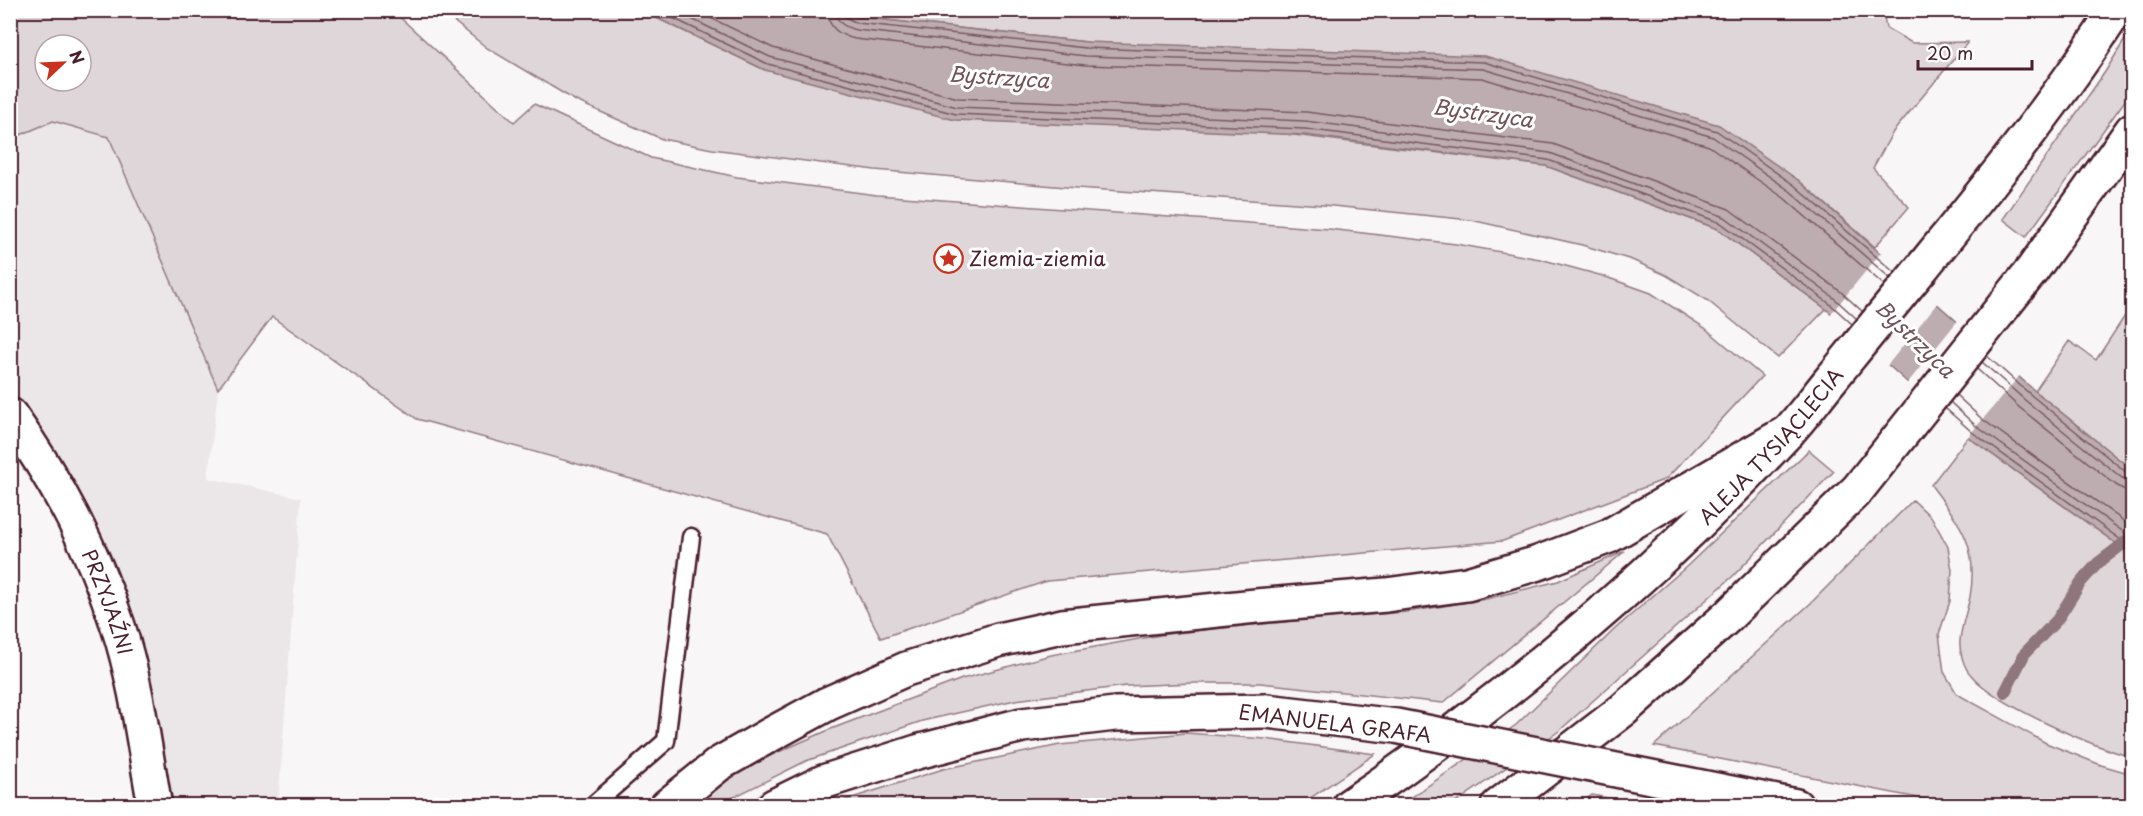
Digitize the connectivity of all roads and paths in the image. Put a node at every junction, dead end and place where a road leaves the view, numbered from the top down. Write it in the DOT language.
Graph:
graph roads {
  1 [pos="2116,10"];
  2 [pos="2133,130"];
  3 [pos="10,415"];
  4 [pos="1788,432"];
  5 [pos="691,537"];
  6 [pos="155,806"];
  7 [pos="592,806"];
  8 [pos="667,806"];
  9 [pos="774,806"];
  10 [pos="1348,806"];
  11 [pos="1498,806"];
  12 [pos="1796,806"];
  1 -- 4 [label="main road, ALEJA TYSIĄCLECIA"];
  2 -- 11 [label="main road"];
  3 -- 6 [label="main road, PRZYJAŹNI"];
  4 -- 8 [label="main road"];
  4 -- 10 [label="main road, ALEJA TYSIĄCLECIA"];
  5 -- 7 [label="lane"];
  9 -- 12 [label="main road, EMANUELA GRAFA, bridge"];
}
